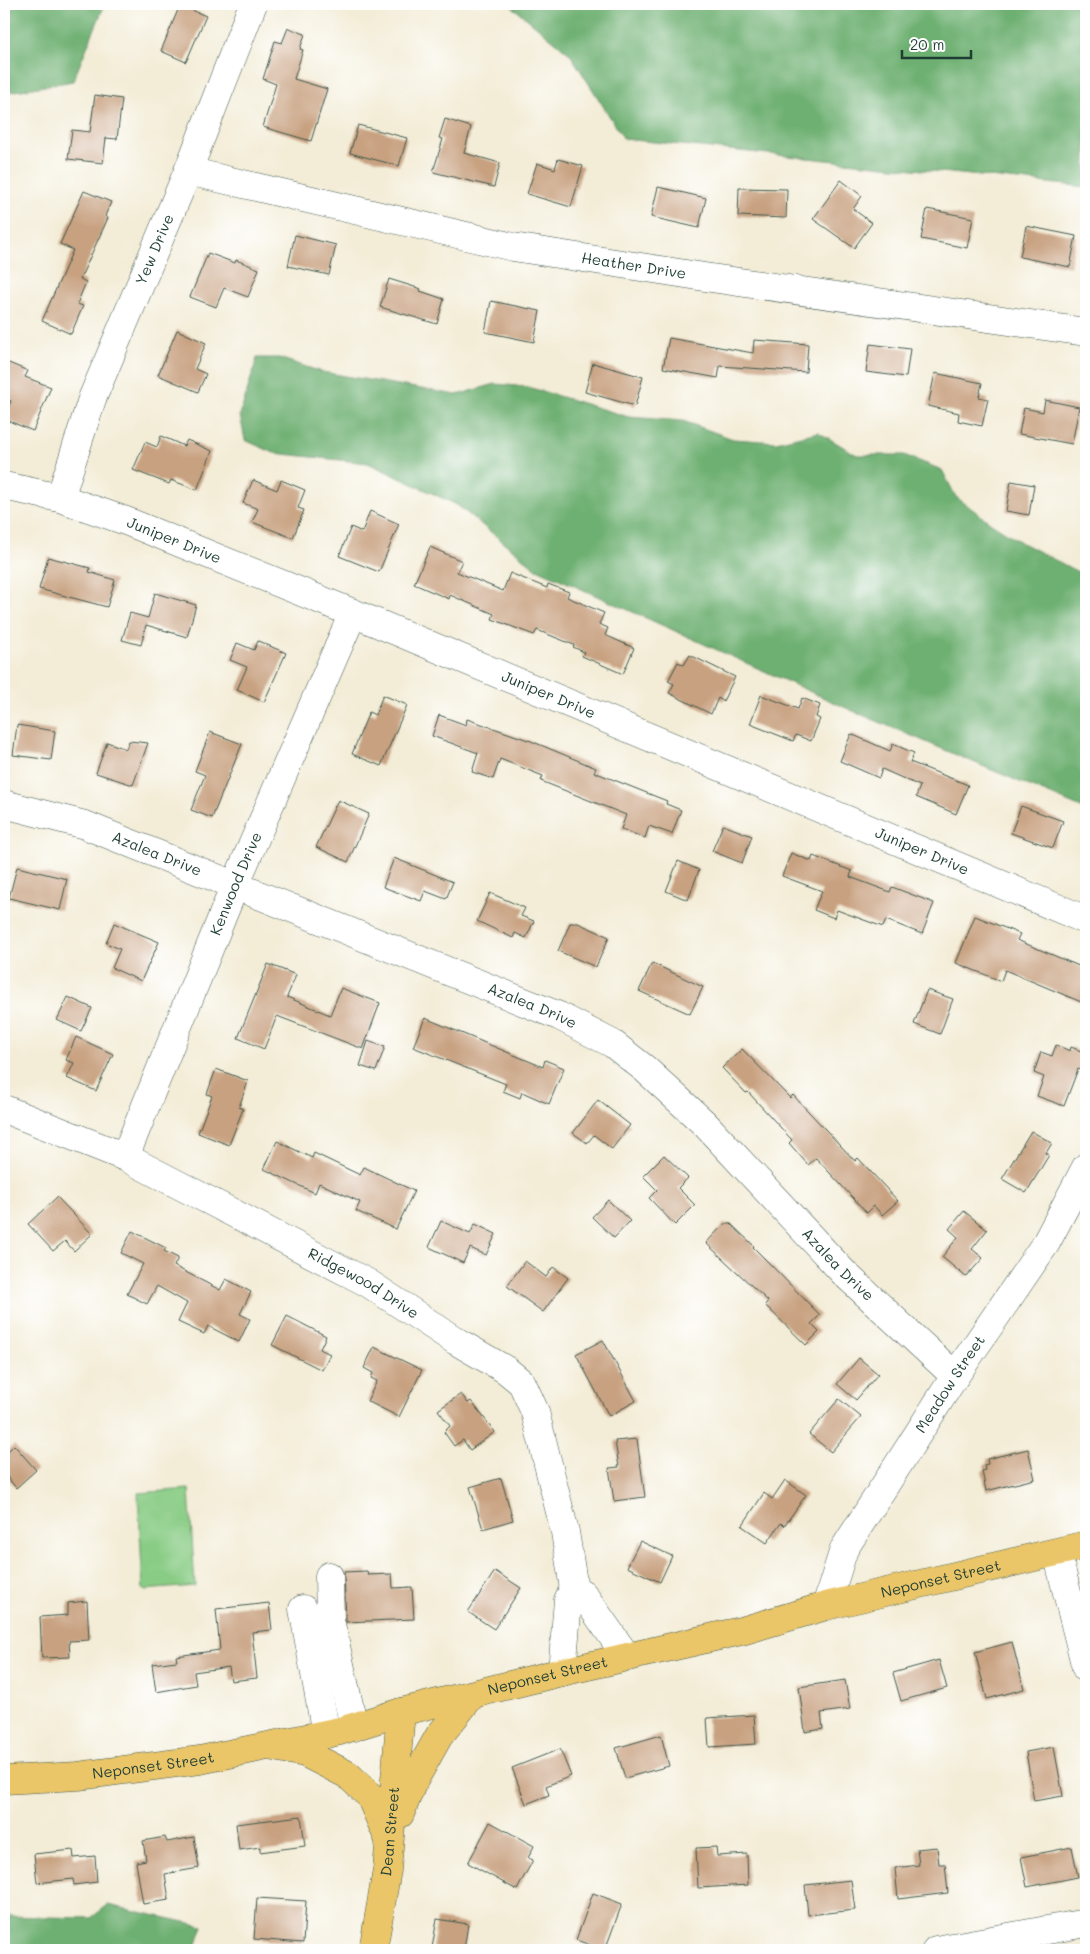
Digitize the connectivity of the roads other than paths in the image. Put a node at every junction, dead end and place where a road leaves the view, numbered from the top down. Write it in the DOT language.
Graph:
graph roads {
  1 [pos="253,4"];
  2 [pos="188,171"];
  3 [pos="1086,332"];
  4 [pos="4,486"];
  5 [pos="60,498"];
  6 [pos="353,613"];
  7 [pos="4,804"];
  8 [pos="235,885"];
  9 [pos="1086,920"];
  10 [pos="4,1110"];
  11 [pos="125,1158"];
  12 [pos="1086,1168"];
  13 [pos="955,1376"];
  14 [pos="1086,1545"];
  15 [pos="1057,1553"];
  16 [pos="328,1576"];
  17 [pos="574,1589"];
  18 [pos="826,1606"];
  19 [pos="303,1609"];
  20 [pos="627,1657"];
  21 [pos="1086,1668"];
  22 [pos="562,1672"];
  23 [pos="472,1695"];
  24 [pos="401,1712"];
  25 [pos="354,1727"];
  26 [pos="326,1734"];
  27 [pos="269,1746"];
  28 [pos="4,1780"];
  29 [pos="390,1842"];
  30 [pos="1086,1923"];
  31 [pos="373,1950"];
  32 [pos="936,1950"];
  1 -- 2 [label="street, Yew Drive"];
  2 -- 3 [label="street, Heather Drive"];
  2 -- 5 [label="street, Yew Drive"];
  4 -- 5 [label="street, Juniper Drive"];
  5 -- 6 [label="street, Juniper Drive"];
  6 -- 8 [label="street, Kenwood Drive"];
  6 -- 9 [label="street, Juniper Drive"];
  7 -- 8 [label="street, Azalea Drive"];
  8 -- 11 [label="street, Kenwood Drive"];
  8 -- 13 [label="street, Azalea Drive"];
  10 -- 11 [label="street, Ridgewood Drive"];
  11 -- 17 [label="street, Ridgewood Drive"];
  12 -- 13 [label="street, Meadow Street"];
  13 -- 18 [label="street, Meadow Street"];
  14 -- 15 [label="main road, Neponset Street"];
  15 -- 18 [label="main road, Neponset Street"];
  15 -- 21 [label="street"];
  16 -- 25 [label="street"];
  17 -- 20 [label="street"];
  17 -- 22 [label="street, Ridgewood Drive"];
  18 -- 20 [label="main road, Neponset Street"];
  19 -- 26 [label="street"];
  20 -- 22 [label="main road, Neponset Street"];
  22 -- 23 [label="main road, Neponset Street"];
  23 -- 24 [label="main road, Neponset Street"];
  23 -- 29 [label="main road"];
  24 -- 25 [label="main road, Neponset Street"];
  24 -- 29 [label="main road, Dean Street"];
  25 -- 26 [label="main road, Neponset Street"];
  26 -- 27 [label="main road, Neponset Street"];
  27 -- 28 [label="main road, Neponset Street"];
  27 -- 29 [label="main road"];
  29 -- 31 [label="main road, Dean Street"];
  30 -- 32 [label="street"];
}
